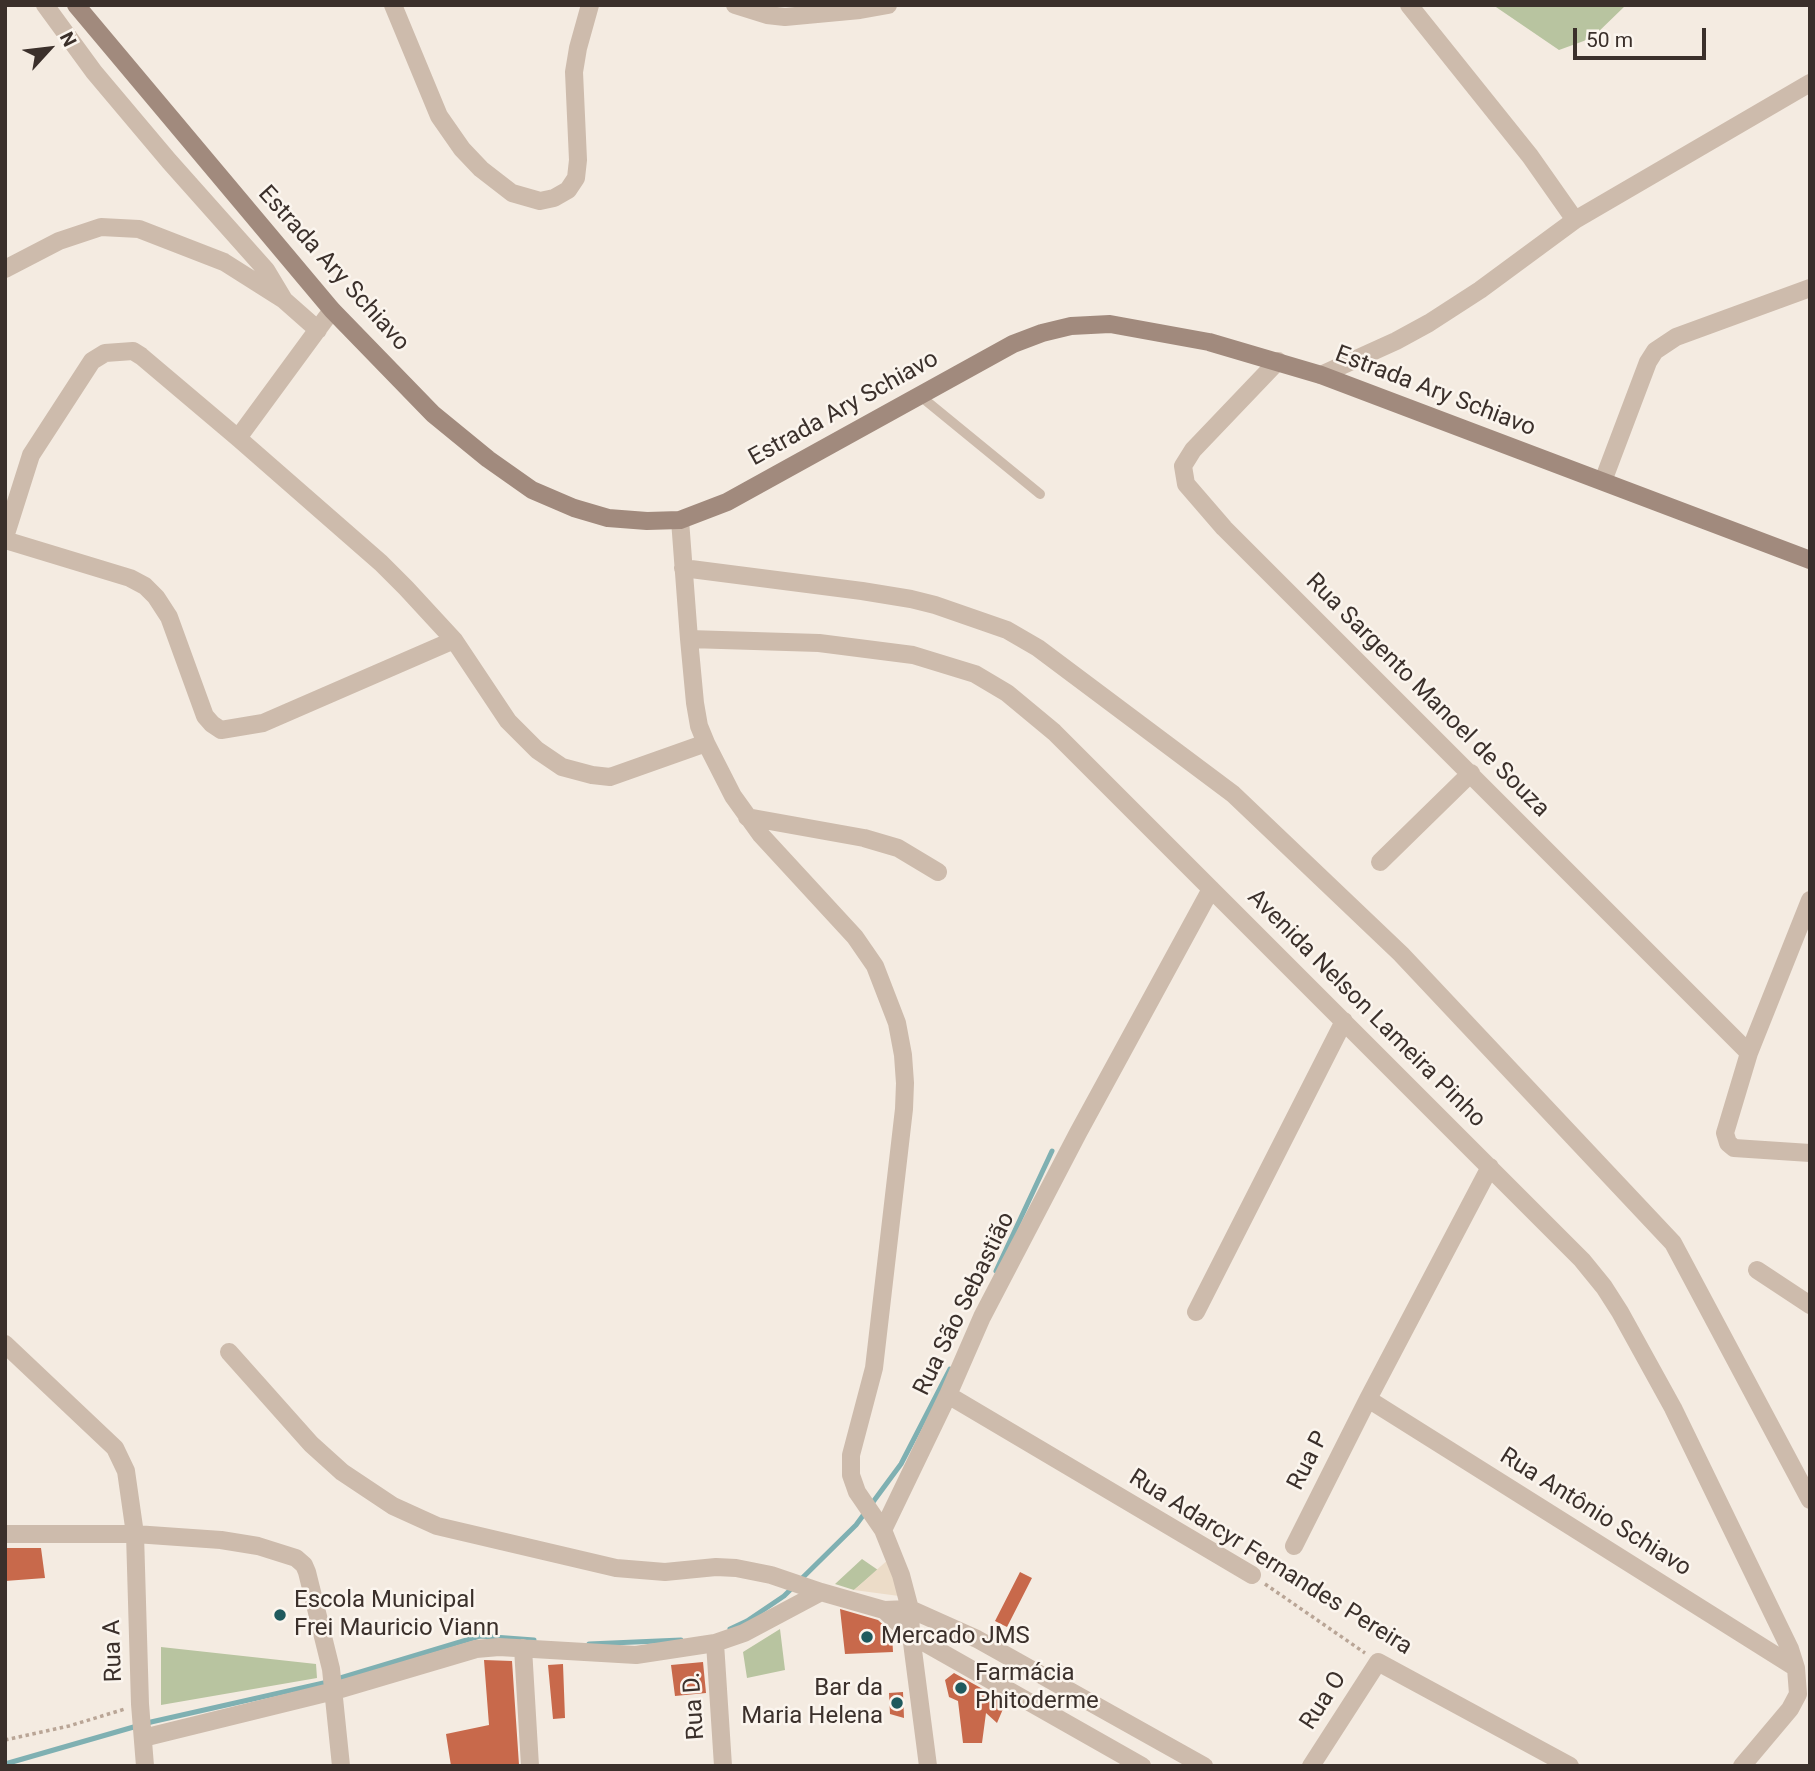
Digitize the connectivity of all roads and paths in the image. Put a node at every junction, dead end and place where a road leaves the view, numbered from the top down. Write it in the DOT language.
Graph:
graph roads {
  1 [pos="45,5"];
  2 [pos="76,5"];
  3 [pos="393,5"];
  4 [pos="590,5"];
  5 [pos="735,5"];
  6 [pos="888,5"];
  7 [pos="1409,5"];
  8 [pos="1810,83"];
  9 [pos="1575,220"];
  10 [pos="5,269"];
  11 [pos="1810,288"];
  12 [pos="284,300"];
  13 [pos="332,310"];
  14 [pos="318,330"];
  15 [pos="1278,361"];
  16 [pos="1321,375"];
  17 [pos="919,395"];
  18 [pos="238,438"];
  19 [pos="1603,481"];
  20 [pos="1040,494"];
  21 [pos="680,520"];
  22 [pos="5,538"];
  23 [pos="1810,560"];
  24 [pos="682,568"];
  25 [pos="689,639"];
  26 [pos="454,640"];
  27 [pos="706,743"];
  28 [pos="1471,773"];
  29 [pos="747,817"];
  30 [pos="1380,862"];
  31 [pos="938,872"];
  32 [pos="1211,888"];
  33 [pos="1810,900"];
  34 [pos="1344,1021"];
  35 [pos="1749,1053"];
  36 [pos="1810,1153"];
  37 [pos="1490,1167"];
  38 [pos="1757,1270"];
  39 [pos="1810,1305"];
  40 [pos="1196,1312"];
  41 [pos="5,1344"];
  42 [pos="229,1352"];
  43 [pos="948,1395"];
  44 [pos="1368,1399"];
  45 [pos="1810,1500"];
  46 [pos="879,1523"];
  47 [pos="5,1534"];
  48 [pos="135,1535"];
  49 [pos="1294,1546"];
  50 [pos="1252,1575"];
  51 [pos="813,1589"];
  52 [pos="910,1609"];
  53 [pos="884,1610"];
  54 [pos="911,1635"];
  55 [pos="715,1643"];
  56 [pos="523,1648"];
  57 [pos="1378,1662"];
  58 [pos="1796,1668"];
  59 [pos="333,1682"];
  60 [pos="142,1721"];
  61 [pos="5,1740"];
  62 [pos="145,1766"];
  63 [pos="341,1766"];
  64 [pos="530,1766"];
  65 [pos="723,1766"];
  66 [pos="928,1766"];
  67 [pos="1142,1766"];
  68 [pos="1204,1766"];
  69 [pos="1311,1766"];
  70 [pos="1570,1766"];
  71 [pos="1742,1766"];
  1 -- 12 [label="street"];
  2 -- 13 [label="main road, Estrada Ary Schiavo"];
  3 -- 4 [label="street"];
  5 -- 6 [label="street"];
  7 -- 9 [label="street"];
  8 -- 9 [label="street"];
  9 -- 16 [label="street"];
  10 -- 12 [label="street"];
  11 -- 19 [label="street"];
  12 -- 14 [label="street"];
  13 -- 14 [label="street"];
  13 -- 21 [label="main road, Estrada Ary Schiavo"];
  14 -- 18 [label="street"];
  15 -- 16 [label="main road, Estrada Ary Schiavo"];
  15 -- 17 [label="main road, Estrada Ary Schiavo"];
  15 -- 28 [label="street, Rua Sargento Manoel de Souza"];
  16 -- 19 [label="main road, Estrada Ary Schiavo"];
  17 -- 20 [label="lane"];
  17 -- 21 [label="main road, Estrada Ary Schiavo"];
  18 -- 22 [label="street"];
  18 -- 26 [label="street"];
  19 -- 23 [label="main road, Estrada Ary Schiavo"];
  21 -- 24 [label="street"];
  22 -- 26 [label="street"];
  24 -- 25 [label="street"];
  24 -- 45 [label="street"];
  25 -- 27 [label="street"];
  25 -- 32 [label="street, Avenida Nelson Lameira Pinho"];
  26 -- 27 [label="street"];
  27 -- 29 [label="street"];
  28 -- 30 [label="street"];
  28 -- 35 [label="street, Rua Sargento Manoel de Souza"];
  29 -- 31 [label="street"];
  29 -- 46 [label="street"];
  32 -- 34 [label="street, Avenida Nelson Lameira Pinho"];
  32 -- 43 [label="street, Rua São Sebastião"];
  33 -- 35 [label="street"];
  34 -- 37 [label="street, Avenida Nelson Lameira Pinho"];
  34 -- 40 [label="street"];
  35 -- 36 [label="street"];
  37 -- 44 [label="street, Rua P"];
  37 -- 58 [label="street, Avenida Nelson Lameira Pinho"];
  38 -- 39 [label="street"];
  41 -- 48 [label="street, Rua A"];
  42 -- 51 [label="street"];
  43 -- 46 [label="street, Rua São Sebastião"];
  43 -- 50 [label="street, Rua Adarcyr Fernandes Pereira"];
  44 -- 49 [label="street, Rua P"];
  44 -- 58 [label="street, Rua Antônio Schiavo"];
  46 -- 52 [label="street"];
  47 -- 48 [label="street"];
  48 -- 59 [label="street"];
  48 -- 60 [label="street, Rua A"];
  50 -- 57 [label="path, Rua Adarcyr Fernandes Pereira"];
  51 -- 53 [label="street"];
  51 -- 55 [label="street"];
  52 -- 53 [label="street"];
  52 -- 54 [label="street"];
  52 -- 68 [label="street"];
  53 -- 54 [label="street"];
  54 -- 66 [label="street"];
  54 -- 67 [label="street"];
  55 -- 56 [label="street"];
  55 -- 65 [label="street, Rua D."];
  56 -- 59 [label="street"];
  56 -- 64 [label="street"];
  57 -- 69 [label="street, Rua O"];
  57 -- 70 [label="street, Rua Adarcyr Fernandes Pereira"];
  58 -- 71 [label="street, Avenida Nelson Lameira Pinho"];
  59 -- 60 [label="street"];
  59 -- 63 [label="street"];
  60 -- 61 [label="path"];
  60 -- 62 [label="street, Rua A"];
}
